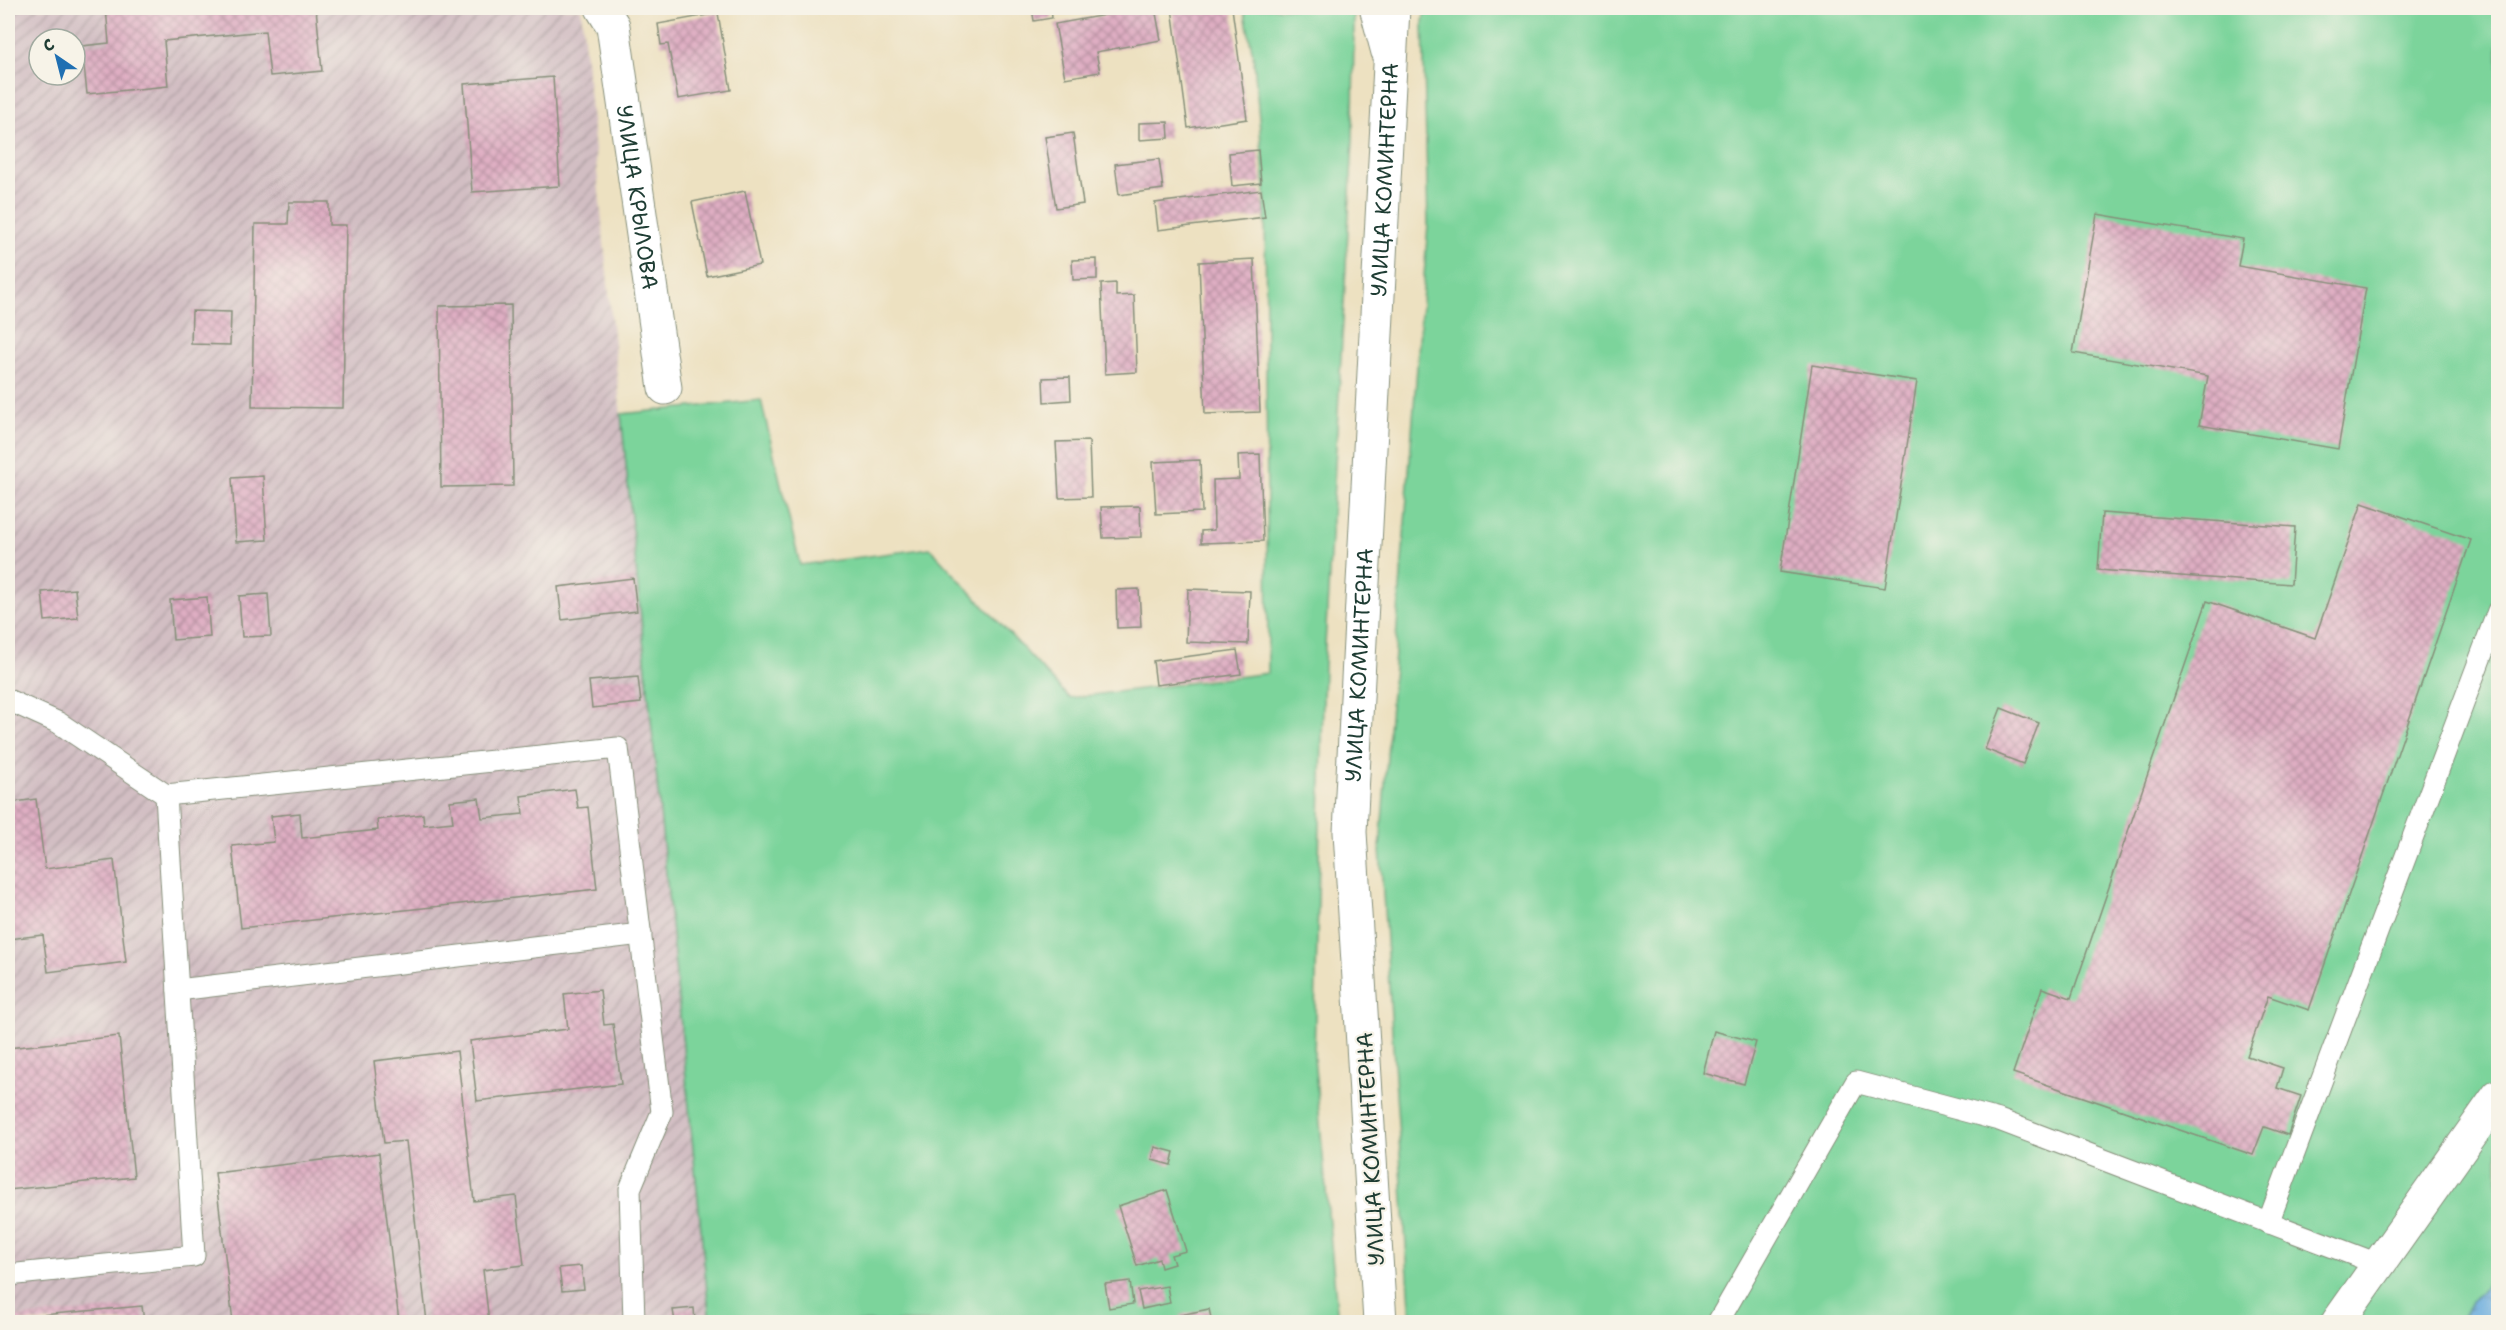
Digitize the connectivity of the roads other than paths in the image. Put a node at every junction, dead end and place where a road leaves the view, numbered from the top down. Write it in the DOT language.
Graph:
graph roads {
  1 [pos="602,8"];
  2 [pos="1370,8"];
  3 [pos="1393,8"];
  4 [pos="1388,76"];
  5 [pos="665,388"];
  6 [pos="2499,611"];
  7 [pos="8,700"];
  8 [pos="166,795"];
  9 [pos="641,934"];
  10 [pos="177,990"];
  11 [pos="2499,1096"];
  12 [pos="2268,1223"];
  13 [pos="2378,1264"];
  14 [pos="8,1275"];
  15 [pos="634,1323"];
  16 [pos="1380,1323"];
  17 [pos="1718,1323"];
  18 [pos="2338,1323"];
  1 -- 5 [label="street, УЛИЦА КРЫЛОВА"];
  2 -- 4 [label="lane, УЛИЦА КОМИНТЕРНА"];
  3 -- 4 [label="street"];
  4 -- 16 [label="street, УЛИЦА КОМИНТЕРНА"];
  6 -- 12 [label="lane"];
  7 -- 8 [label="lane"];
  8 -- 9 [label="lane"];
  8 -- 10 [label="lane"];
  9 -- 10 [label="lane"];
  9 -- 15 [label="lane"];
  10 -- 14 [label="lane"];
  11 -- 13 [label="street"];
  12 -- 13 [label="lane"];
  12 -- 17 [label="lane"];
  13 -- 18 [label="street"];
}
